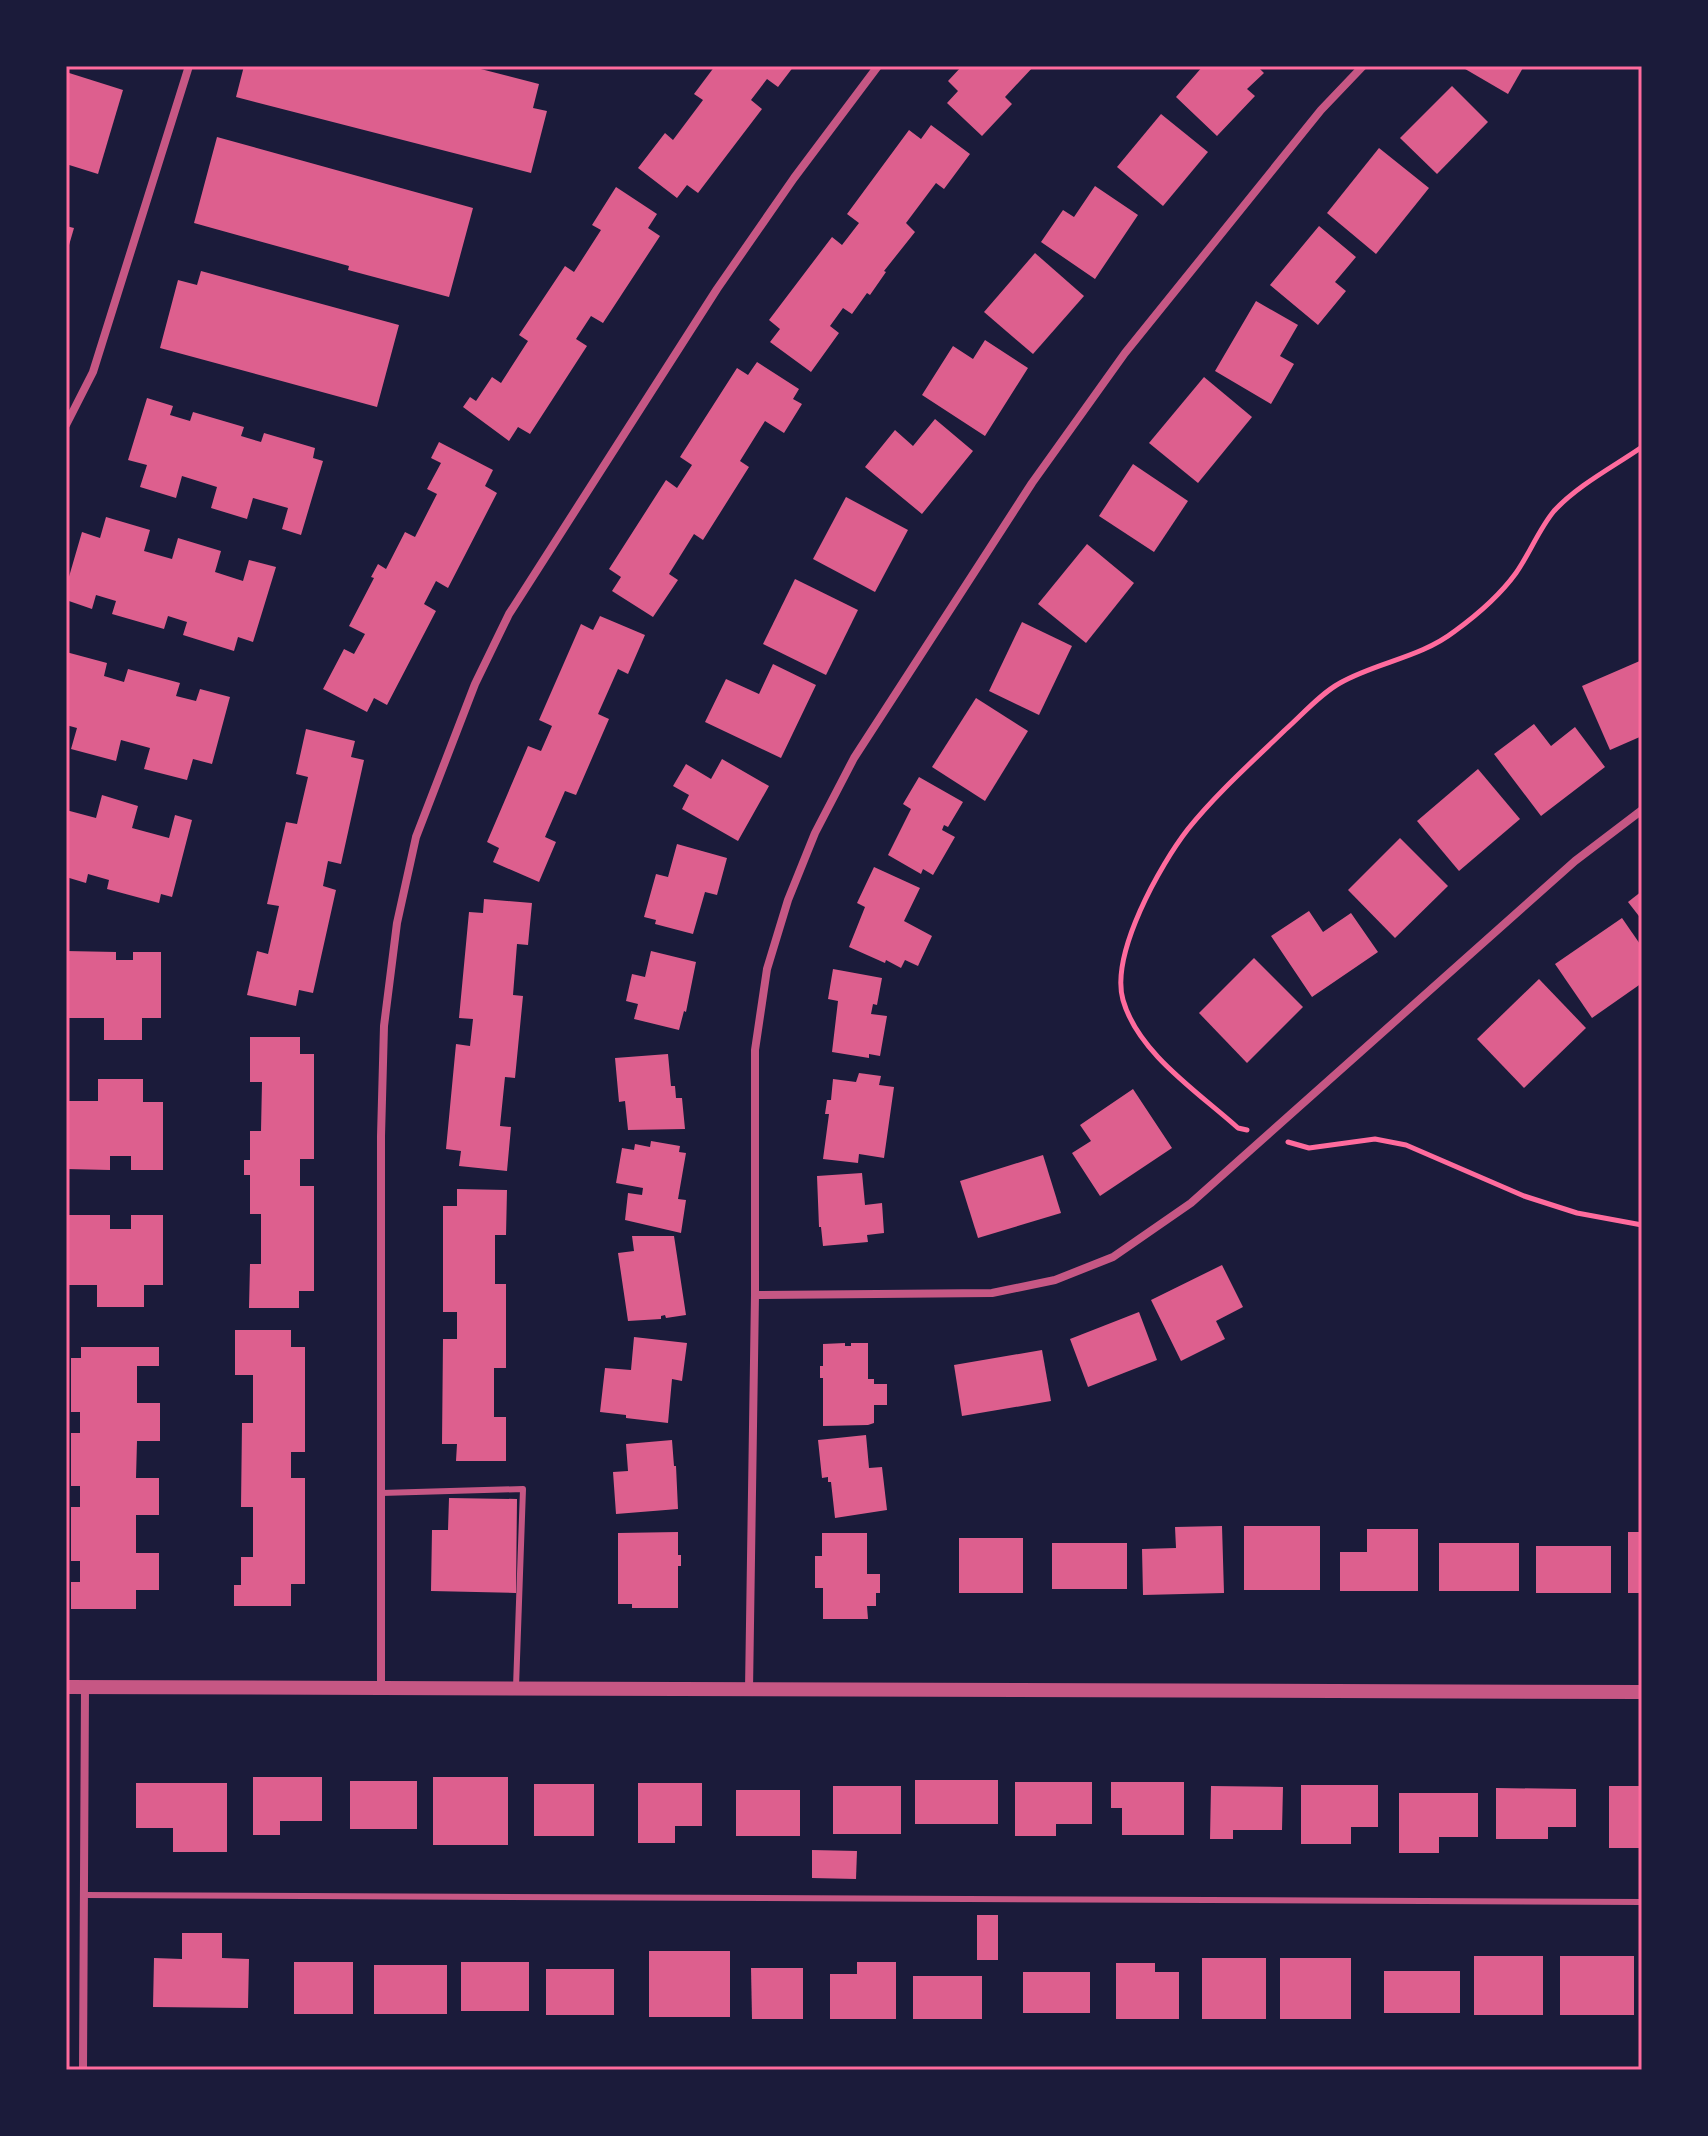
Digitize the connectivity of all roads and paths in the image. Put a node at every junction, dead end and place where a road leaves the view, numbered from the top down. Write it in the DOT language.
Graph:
graph roads {
  1 [pos="189,66"];
  2 [pos="878,66"];
  3 [pos="1363,66"];
  4 [pos="66,425"];
  5 [pos="1642,447"];
  6 [pos="1642,810"];
  7 [pos="1266,1136"];
  8 [pos="1642,1225"];
  9 [pos="755,1295"];
  10 [pos="381,1493"];
  11 [pos="66,1687"];
  12 [pos="381,1687"];
  13 [pos="85,1688"];
  14 [pos="516,1688"];
  15 [pos="749,1690"];
  16 [pos="1642,1692"];
  17 [pos="84,1895"];
  18 [pos="1642,1902"];
  19 [pos="83,2070"];
  1 -- 4 [label="street"];
  2 -- 10 [label="street"];
  3 -- 9 [label="street"];
  5 -- 7 [label="path"];
  6 -- 7 [label="street"];
  7 -- 8 [label="path"];
  7 -- 9 [label="street"];
  9 -- 15 [label="street"];
  10 -- 12 [label="street"];
  10 -- 14 [label="lane"];
  11 -- 13 [label="street"];
  12 -- 13 [label="street"];
  12 -- 14 [label="street"];
  13 -- 17 [label="street"];
  14 -- 15 [label="street"];
  15 -- 16 [label="street"];
  17 -- 18 [label="lane"];
  17 -- 19 [label="street"];
}
